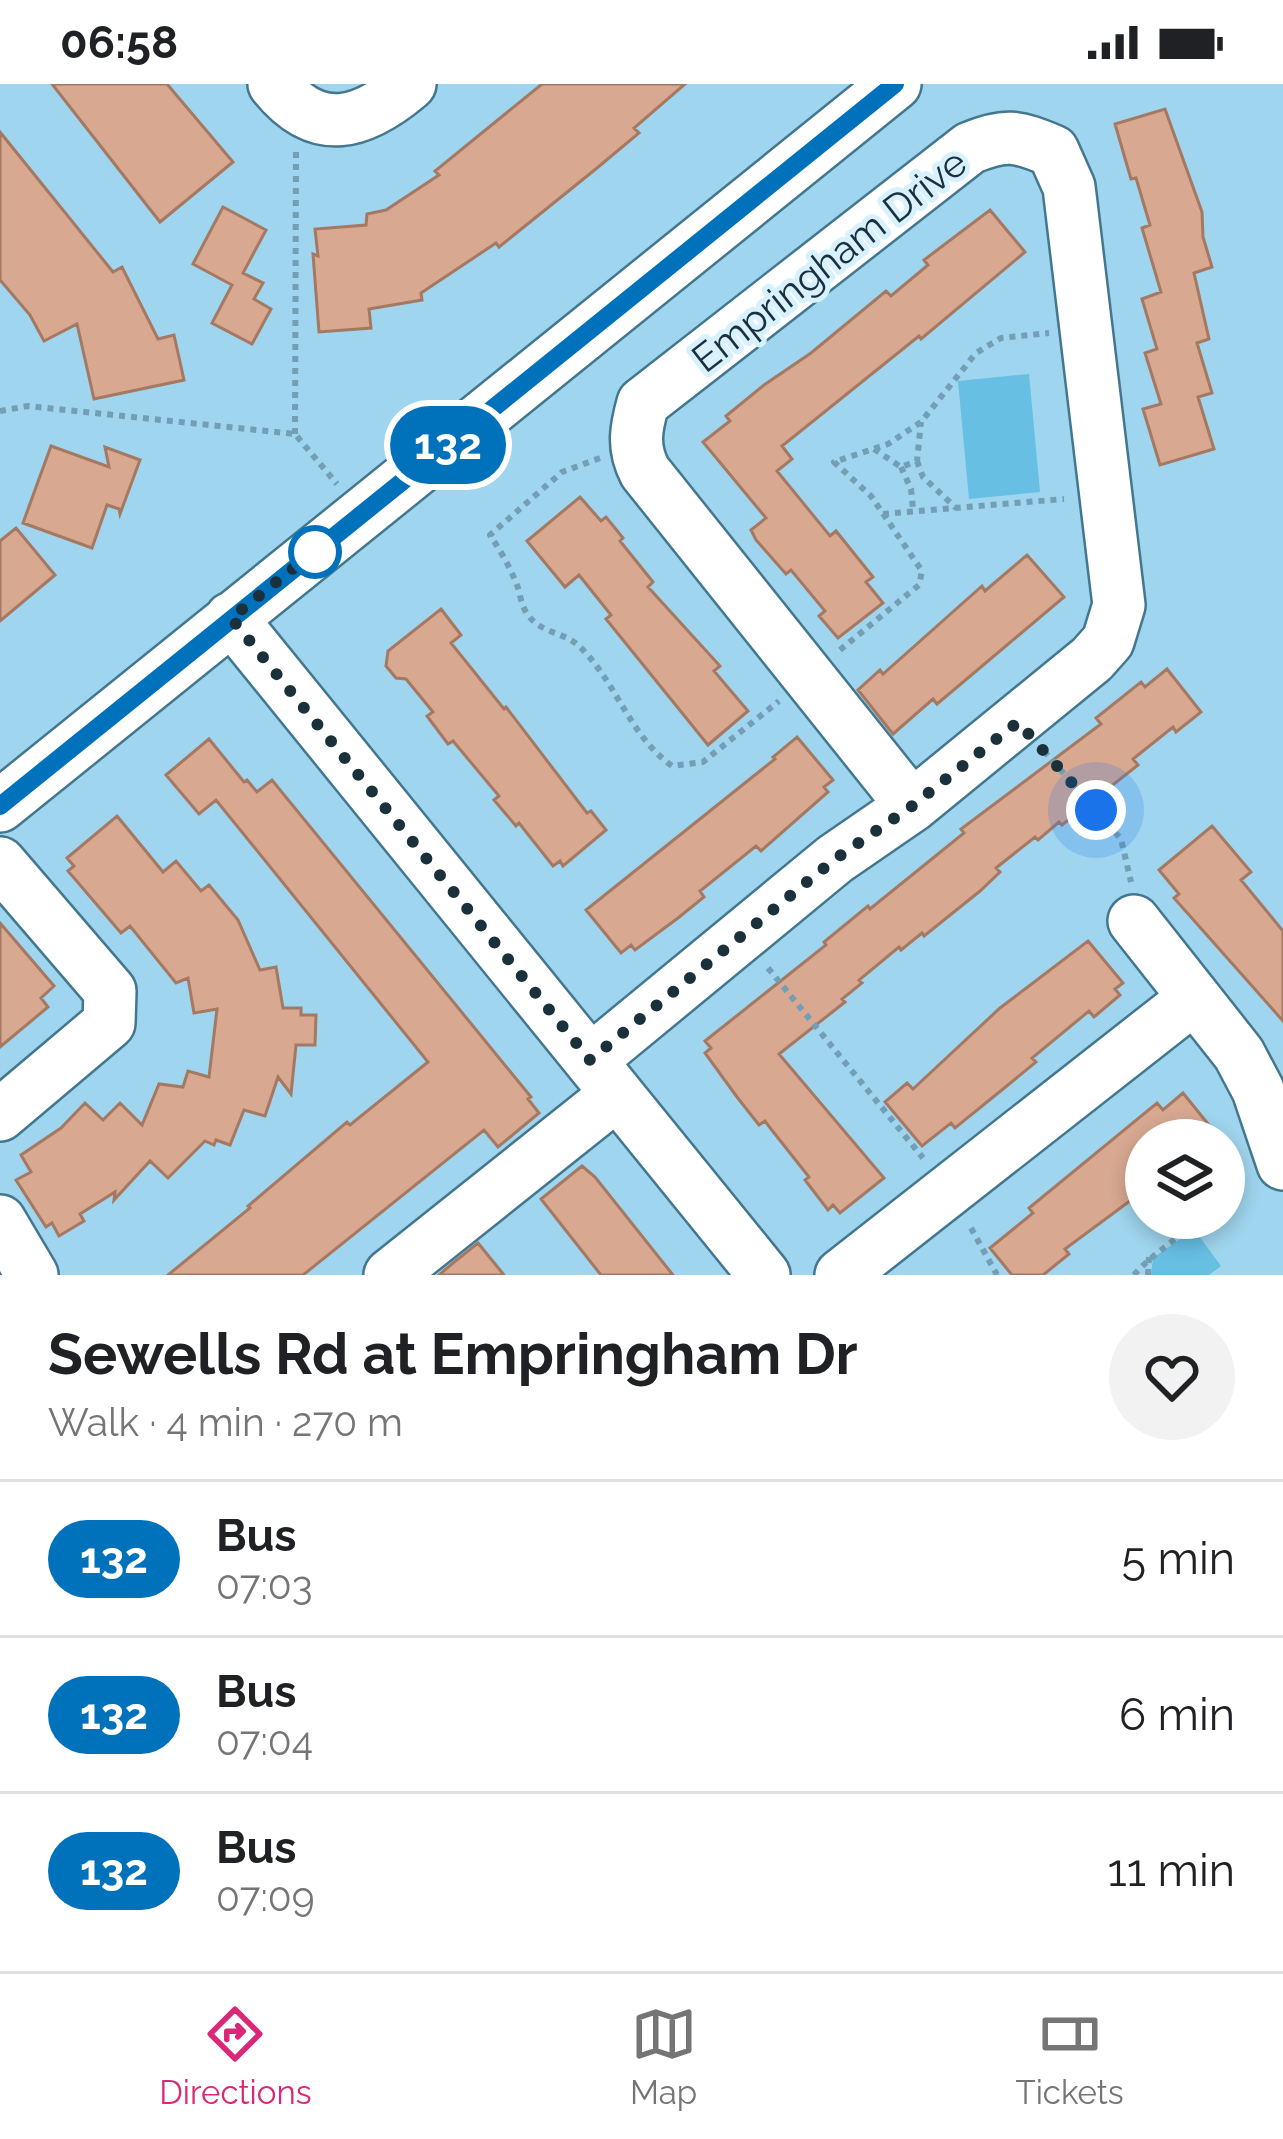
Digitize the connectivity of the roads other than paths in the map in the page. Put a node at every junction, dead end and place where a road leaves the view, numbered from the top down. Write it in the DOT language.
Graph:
graph roads {
  1 [pos="410,84"];
  2 [pos="895,84"];
  3 [pos="285,96"];
  4 [pos="231,618"];
  5 [pos="0,806"];
  6 [pos="912,806"];
  7 [pos="0,863"];
  8 [pos="1134,921"];
  9 [pos="1193,999"];
  10 [pos="604,1077"];
  11 [pos="0,1115"];
  12 [pos="1283,1164"];
  13 [pos="0,1221"];
  14 [pos="32,1275"];
  15 [pos="390,1275"];
  16 [pos="764,1275"];
  17 [pos="841,1275"];
  1 -- 3 [label="street"];
  2 -- 4 [label="street"];
  4 -- 5 [label="street"];
  4 -- 10 [label="street"];
  6 -- 6 [label="street, Empringham Drive"];
  6 -- 10 [label="street, Empringham Drive"];
  7 -- 11 [label="street"];
  8 -- 9 [label="street"];
  9 -- 12 [label="street"];
  9 -- 17 [label="street"];
  10 -- 15 [label="street, Empringham Drive"];
  10 -- 16 [label="street"];
  13 -- 14 [label="street"];
}
